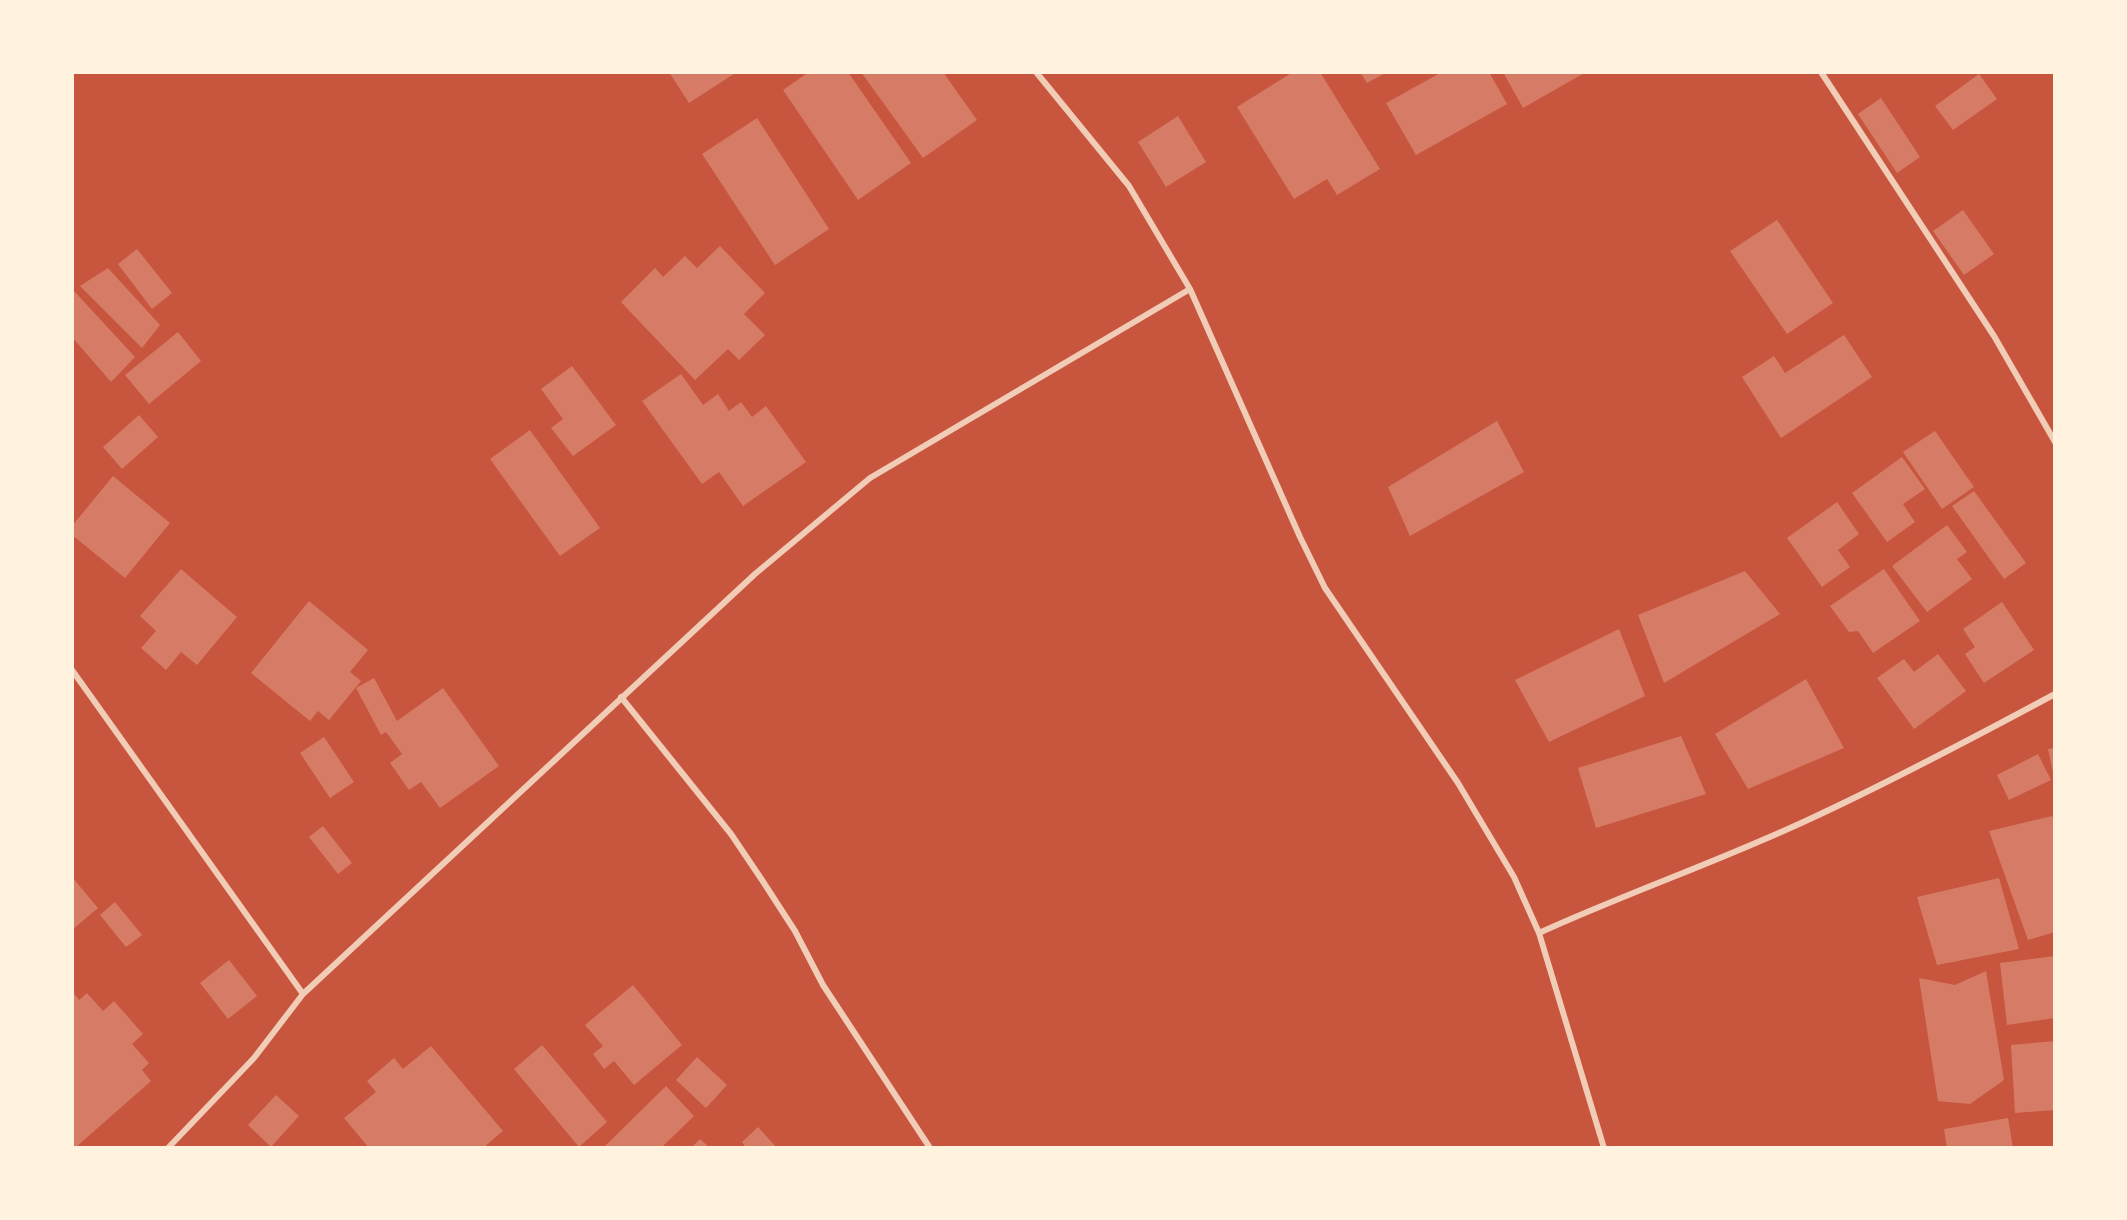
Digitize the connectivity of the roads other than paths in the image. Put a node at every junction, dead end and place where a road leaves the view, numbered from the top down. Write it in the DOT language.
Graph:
graph roads {
  1 [pos="1036,72"];
  2 [pos="1821,72"];
  3 [pos="1190,289"];
  4 [pos="2055,442"];
  5 [pos="72,670"];
  6 [pos="2055,694"];
  7 [pos="621,698"];
  8 [pos="1539,933"];
  9 [pos="303,994"];
  10 [pos="168,1148"];
  11 [pos="930,1148"];
  12 [pos="1604,1148"];
  1 -- 3 [label="street"];
  2 -- 4 [label="street"];
  3 -- 7 [label="street"];
  3 -- 8 [label="street"];
  5 -- 9 [label="street"];
  6 -- 8 [label="street"];
  7 -- 9 [label="street"];
  7 -- 11 [label="street"];
  8 -- 12 [label="street"];
  9 -- 10 [label="street"];
}
